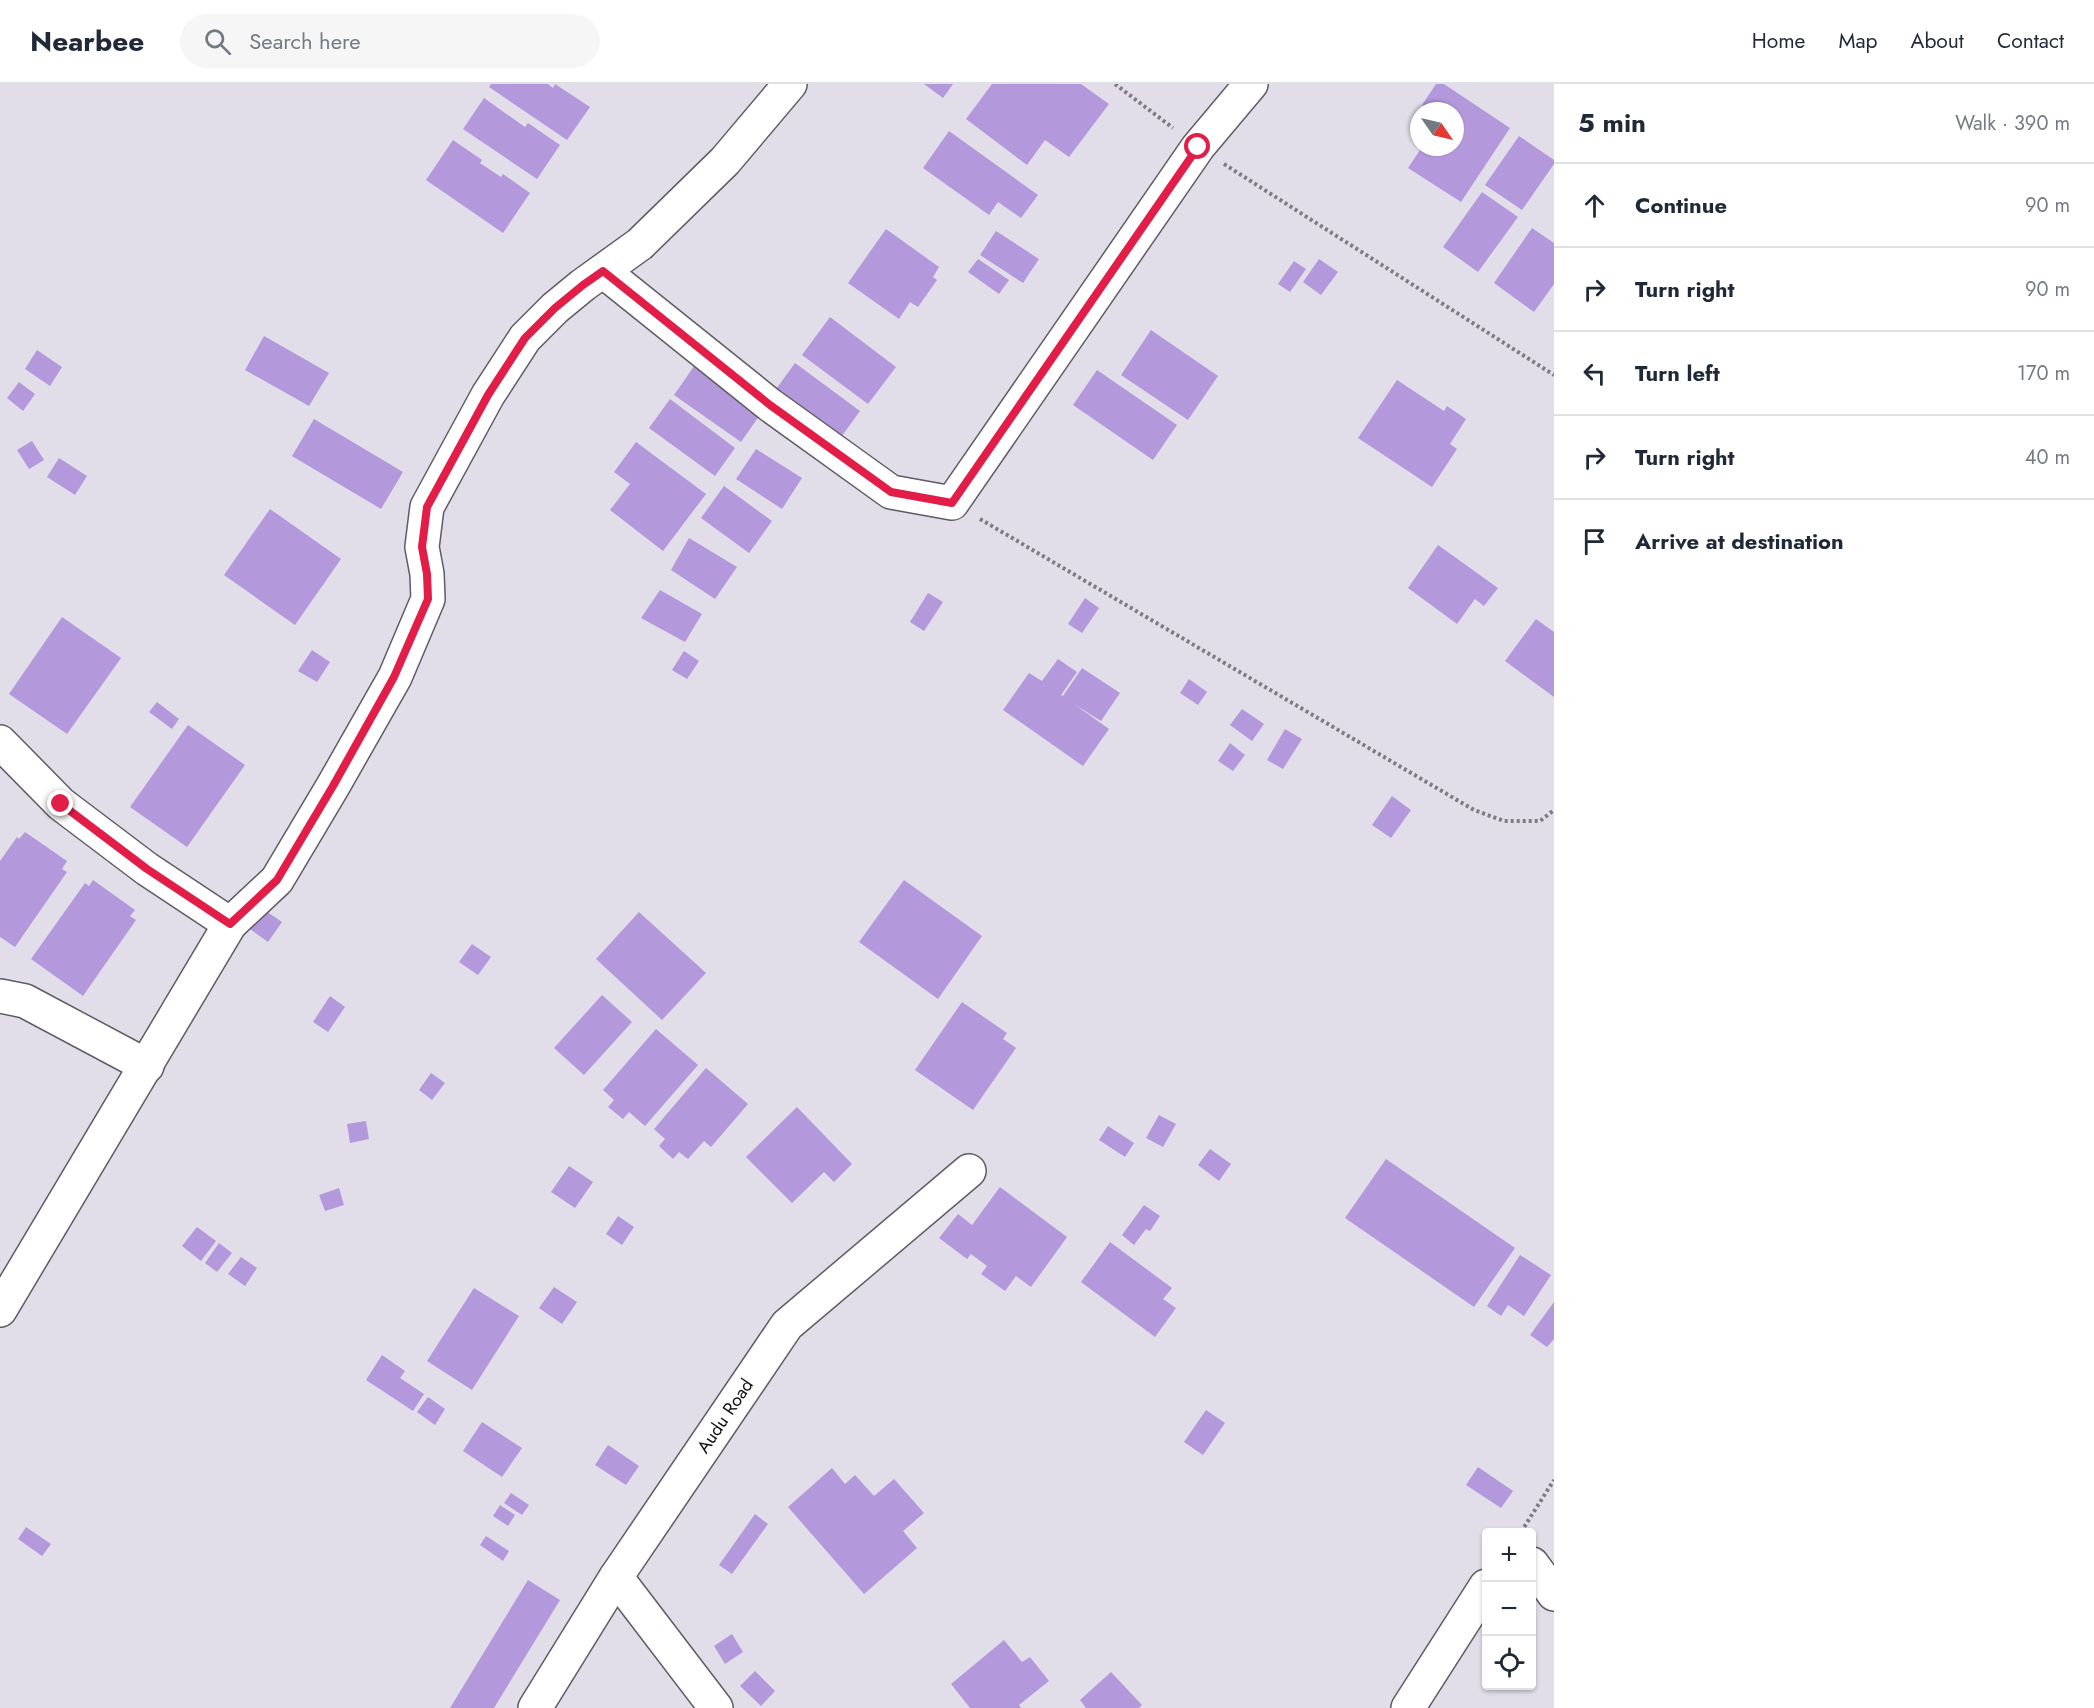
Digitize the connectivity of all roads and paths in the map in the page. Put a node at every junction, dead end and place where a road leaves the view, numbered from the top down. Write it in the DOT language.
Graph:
graph roads {
  1 [pos="790,84"];
  2 [pos="1115,84"];
  3 [pos="1251,84"];
  4 [pos="1198,147"];
  5 [pos="603,271"];
  6 [pos="1554,375"];
  7 [pos="952,503"];
  8 [pos="0,742"];
  9 [pos="1554,810"];
  10 [pos="230,924"];
  11 [pos="0,996"];
  12 [pos="147,1065"];
  13 [pos="969,1171"];
  14 [pos="0,1310"];
  15 [pos="1554,1480"];
  16 [pos="1524,1528"];
  17 [pos="1536,1569"];
  18 [pos="616,1577"];
  19 [pos="1482,1592"];
  20 [pos="1554,1594"];
  21 [pos="535,1708"];
  22 [pos="716,1708"];
  23 [pos="1408,1708"];
  1 -- 5 [label="street"];
  2 -- 4 [label="path"];
  3 -- 4 [label="street"];
  4 -- 6 [label="path"];
  4 -- 7 [label="street"];
  5 -- 7 [label="street"];
  5 -- 10 [label="street"];
  7 -- 9 [label="path"];
  8 -- 10 [label="street"];
  10 -- 12 [label="street"];
  11 -- 12 [label="street"];
  12 -- 14 [label="street"];
  13 -- 18 [label="street, Audu Road"];
  15 -- 16 [label="path"];
  17 -- 20 [label="street"];
  18 -- 21 [label="street, Audu Road"];
  18 -- 22 [label="street"];
  19 -- 23 [label="street"];
}
